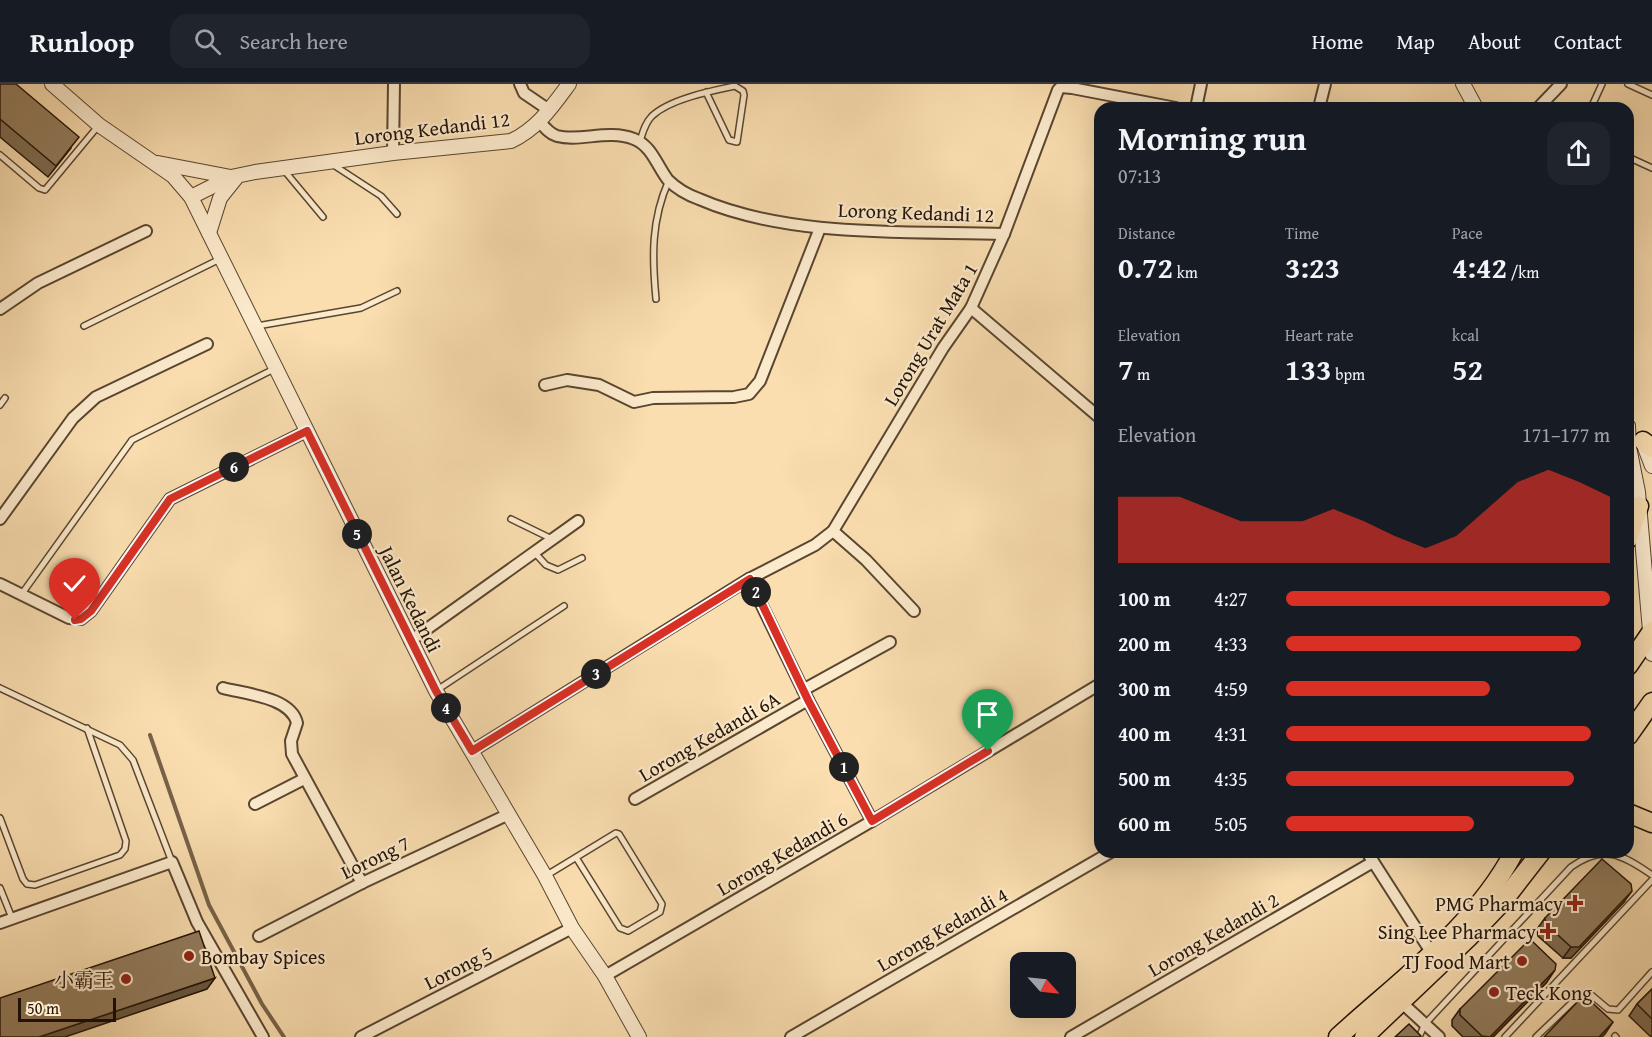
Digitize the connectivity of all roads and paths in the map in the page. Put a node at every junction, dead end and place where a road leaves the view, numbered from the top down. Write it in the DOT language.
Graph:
graph roads {
  1 [pos="51,84"];
  2 [pos="394,84"];
  3 [pos="520,84"];
  4 [pos="569,84"];
  5 [pos="1201,84"];
  6 [pos="1324,84"];
  7 [pos="1463,84"];
  8 [pos="1561,84"];
  9 [pos="1602,84"];
  10 [pos="1628,84"];
  11 [pos="705,92"];
  12 [pos="1652,95"];
  13 [pos="1143,102"];
  14 [pos="1197,102"];
  15 [pos="1320,102"];
  16 [pos="1473,102"];
  17 [pos="1544,102"];
  18 [pos="1594,102"];
  19 [pos="549,110"];
  20 [pos="540,122"];
  21 [pos="99,125"];
  22 [pos="72,140"];
  23 [pos="640,141"];
  24 [pos="81,147"];
  25 [pos="393,153"];
  26 [pos="0,155"];
  27 [pos="1634,160"];
  28 [pos="328,161"];
  29 [pos="156,162"];
  30 [pos="282,168"];
  31 [pos="1652,168"];
  32 [pos="246,173"];
  33 [pos="231,177"];
  34 [pos="669,180"];
  35 [pos="191,197"];
  36 [pos="397,214"];
  37 [pos="323,217"];
  38 [pos="820,228"];
  39 [pos="146,231"];
  40 [pos="209,233"];
  41 [pos="1004,234"];
  42 [pos="222,259"];
  43 [pos="397,291"];
  44 [pos="656,299"];
  45 [pos="971,308"];
  46 [pos="0,309"];
  47 [pos="84,326"];
  48 [pos="255,326"];
  49 [pos="207,344"];
  50 [pos="276,369"];
  51 [pos="546,385"];
  52 [pos="4,398"];
  53 [pos="0,405"];
  54 [pos="1094,413"];
  55 [pos="307,431"];
  56 [pos="1634,432"];
  57 [pos="1648,445"];
  58 [pos="1652,466"];
  59 [pos="1634,476"];
  60 [pos="1639,506"];
  61 [pos="0,519"];
  62 [pos="510,519"];
  63 [pos="578,521"];
  64 [pos="1634,521"];
  65 [pos="833,531"];
  66 [pos="553,540"];
  67 [pos="535,553"];
  68 [pos="582,558"];
  69 [pos="750,579"];
  70 [pos="0,584"];
  71 [pos="21,595"];
  72 [pos="564,606"];
  73 [pos="914,611"];
  74 [pos="1651,631"];
  75 [pos="410,641"];
  76 [pos="890,642"];
  77 [pos="1652,654"];
  78 [pos="1634,657"];
  79 [pos="0,688"];
  80 [pos="223,688"];
  81 [pos="1094,688"];
  82 [pos="436,691"];
  83 [pos="806,695"];
  84 [pos="1652,702"];
  85 [pos="87,728"];
  86 [pos="1634,728"];
  87 [pos="472,751"];
  88 [pos="304,779"];
  89 [pos="634,800"];
  90 [pos="255,804"];
  91 [pos="509,814"];
  92 [pos="1634,816"];
  93 [pos="0,818"];
  94 [pos="872,821"];
  95 [pos="1652,823"];
  96 [pos="1101,858"];
  97 [pos="1368,858"];
  98 [pos="1371,858"];
  99 [pos="1510,858"];
  100 [pos="1537,858"];
  101 [pos="1586,858"];
  102 [pos="1625,858"];
  103 [pos="577,859"];
  104 [pos="172,862"];
  105 [pos="1652,875"];
  106 [pos="545,876"];
  107 [pos="1652,880"];
  108 [pos="362,883"];
  109 [pos="0,888"];
  110 [pos="12,918"];
  111 [pos="0,922"];
  112 [pos="572,928"];
  113 [pos="259,936"];
  114 [pos="1431,952"];
  115 [pos="1652,972"];
  116 [pos="605,976"];
  117 [pos="1401,1002"];
  118 [pos="1425,1024"];
  119 [pos="263,1037"];
  120 [pos="361,1037"];
  121 [pos="639,1037"];
  122 [pos="791,1037"];
  123 [pos="1071,1037"];
  124 [pos="1338,1037"];
  125 [pos="1364,1037"];
  126 [pos="1419,1037"];
  127 [pos="1439,1037"];
  128 [pos="1505,1037"];
  129 [pos="1536,1037"];
  1 -- 21 [label="street, Jalan Kedandi"];
  2 -- 25 [label="street"];
  3 -- 19 [label="street"];
  4 -- 19 [label="street, Lorong Kedandi 12"];
  5 -- 14 [label="street"];
  6 -- 15 [label="street"];
  7 -- 16 [label="street"];
  8 -- 17 [label="street"];
  9 -- 18 [label="lane"];
  10 -- 12 [label="lane"];
  11 -- 11 [label="lane"];
  11 -- 23 [label="lane"];
  13 -- 41 [label="street, Lorong Urat Mata 1"];
  19 -- 20 [label="street, Lorong Kedandi 12"];
  20 -- 23 [label="street"];
  20 -- 25 [label="street, Lorong Kedandi 12"];
  21 -- 24 [label="lane"];
  21 -- 29 [label="street, Jalan Kedandi"];
  22 -- 24 [label="lane"];
  23 -- 34 [label="street, Lorong Kedandi 12"];
  24 -- 26 [label="lane"];
  25 -- 28 [label="street, Lorong Kedandi 12"];
  27 -- 31 [label="lane"];
  28 -- 30 [label="street, Lorong Kedandi 12"];
  28 -- 36 [label="lane"];
  29 -- 33 [label="street"];
  29 -- 35 [label="street, Jalan Kedandi"];
  30 -- 32 [label="street, Lorong Kedandi 12"];
  30 -- 37 [label="lane"];
  32 -- 33 [label="street, Lorong Kedandi 12"];
  32 -- 40 [label="street"];
  33 -- 35 [label="street, Lorong Kedandi 12"];
  34 -- 38 [label="street, Lorong Kedandi 12"];
  34 -- 44 [label="lane"];
  35 -- 40 [label="street, Jalan Kedandi"];
  38 -- 41 [label="street, Lorong Kedandi 12"];
  38 -- 51 [label="street"];
  39 -- 46 [label="street"];
  40 -- 42 [label="street, Jalan Kedandi"];
  41 -- 45 [label="street, Lorong Urat Mata 1"];
  42 -- 47 [label="lane"];
  42 -- 48 [label="street, Jalan Kedandi"];
  43 -- 48 [label="lane"];
  45 -- 54 [label="street"];
  45 -- 65 [label="street, Lorong Urat Mata 1"];
  48 -- 50 [label="street, Jalan Kedandi"];
  49 -- 61 [label="street"];
  50 -- 55 [label="street, Jalan Kedandi"];
  50 -- 71 [label="lane"];
  52 -- 53 [label="lane"];
  55 -- 71 [label="street"];
  55 -- 75 [label="street, Jalan Kedandi"];
  56 -- 57 [label="street"];
  57 -- 58 [label="street"];
  59 -- 60 [label="street"];
  60 -- 64 [label="main road"];
  60 -- 74 [label="street"];
  62 -- 66 [label="lane"];
  63 -- 66 [label="street"];
  65 -- 69 [label="street"];
  65 -- 73 [label="street"];
  66 -- 67 [label="street"];
  67 -- 68 [label="lane"];
  67 -- 75 [label="street"];
  69 -- 83 [label="street"];
  69 -- 87 [label="street"];
  70 -- 71 [label="street"];
  72 -- 82 [label="lane"];
  74 -- 77 [label="street"];
  74 -- 78 [label="main road"];
  75 -- 82 [label="street, Jalan Kedandi"];
  76 -- 83 [label="street"];
  79 -- 85 [label="lane"];
  80 -- 88 [label="street"];
  81 -- 94 [label="street, Lorong Kedandi 6"];
  82 -- 87 [label="street, Jalan Kedandi"];
  83 -- 89 [label="street, Lorong Kedandi 6A"];
  83 -- 94 [label="street, Lorong Kedandi 6A"];
  84 -- 86 [label="main road"];
  85 -- 93 [label="lane"];
  85 -- 104 [label="lane"];
  87 -- 91 [label="street, Jalan Kedandi"];
  88 -- 90 [label="street"];
  88 -- 108 [label="street"];
  91 -- 106 [label="street, Jalan Kedandi"];
  91 -- 108 [label="street, Lorong 7"];
  92 -- 95 [label="main road"];
  94 -- 116 [label="street, Lorong Kedandi 6"];
  96 -- 122 [label="street, Lorong Kedandi 4"];
  97 -- 123 [label="street, Lorong Kedandi 2"];
  98 -- 114 [label="street"];
  99 -- 114 [label="main road"];
  100 -- 117 [label="main road"];
  101 -- 118 [label="lane"];
  102 -- 105 [label="lane"];
  103 -- 103 [label="lane"];
  103 -- 106 [label="lane"];
  104 -- 110 [label="street"];
  104 -- 119 [label="street"];
  106 -- 112 [label="street, Jalan Kedandi"];
  107 -- 128 [label="lane"];
  108 -- 113 [label="street, Lorong 7"];
  109 -- 110 [label="lane"];
  110 -- 111 [label="street"];
  112 -- 116 [label="street, Jalan Kedandi"];
  112 -- 120 [label="street, Lorong 5"];
  114 -- 124 [label="main road"];
  115 -- 129 [label="lane"];
  116 -- 121 [label="street, Jalan Kedandi"];
  117 -- 118 [label="street"];
  117 -- 125 [label="main road"];
  118 -- 126 [label="lane"];
  118 -- 127 [label="street"];
}
